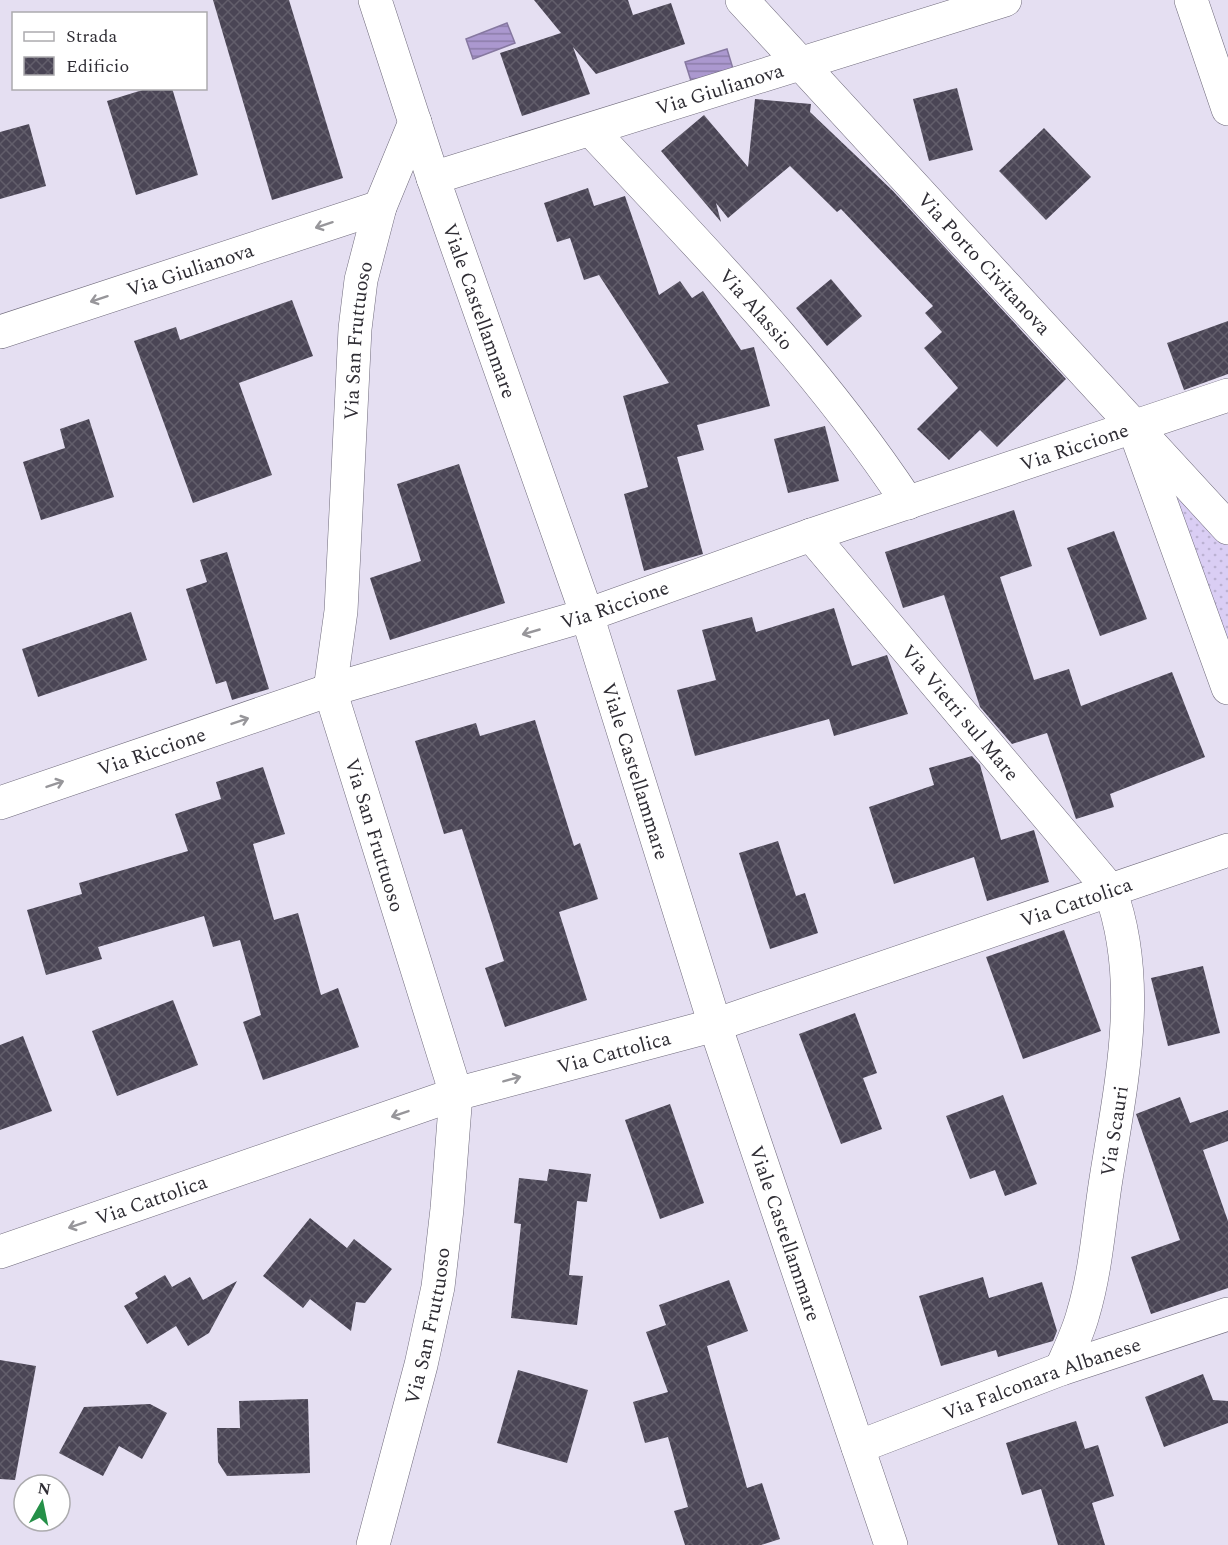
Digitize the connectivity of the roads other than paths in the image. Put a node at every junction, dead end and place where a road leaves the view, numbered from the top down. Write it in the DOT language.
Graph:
graph roads {
  1 [pos="375,0"];
  2 [pos="742,0"];
  3 [pos="1005,0"];
  4 [pos="1191,0"];
  5 [pos="802,65"];
  6 [pos="1228,109"];
  7 [pos="415,122"];
  8 [pos="591,130"];
  9 [pos="433,178"];
  10 [pos="380,207"];
  11 [pos="0,332"];
  12 [pos="1228,395"];
  13 [pos="1133,425"];
  14 [pos="908,503"];
  15 [pos="1228,528"];
  16 [pos="811,535"];
  17 [pos="587,615"];
  18 [pos="1228,688"];
  19 [pos="330,690"];
  20 [pos="0,803"];
  21 [pos="1228,850"];
  22 [pos="1110,890"];
  23 [pos="715,1025"];
  24 [pos="456,1094"];
  25 [pos="0,1252"];
  26 [pos="1228,1314"];
  27 [pos="1061,1369"];
  28 [pos="858,1447"];
  29 [pos="373,1545"];
  30 [pos="891,1545"];
  1 -- 7 [label="street, Viale Castellammare"];
  2 -- 5 [label="street, Via Porto Civitanova"];
  3 -- 5 [label="street, Via Giulianova"];
  4 -- 6 [label="street"];
  5 -- 8 [label="street, Via Giulianova"];
  5 -- 13 [label="street, Via Porto Civitanova"];
  7 -- 9 [label="street, Viale Castellammare"];
  7 -- 10 [label="street, Via San Fruttuoso"];
  8 -- 9 [label="street, Via Giulianova"];
  8 -- 14 [label="street, Via Alassio"];
  9 -- 17 [label="street, Viale Castellammare"];
  10 -- 11 [label="street, Via Giulianova, one-way"];
  10 -- 19 [label="street, Via San Fruttuoso"];
  12 -- 13 [label="street, Via Riccione"];
  13 -- 14 [label="street, Via Riccione"];
  13 -- 15 [label="street, Via Porto Civitanova"];
  13 -- 18 [label="street"];
  14 -- 16 [label="street, Via Riccione"];
  16 -- 17 [label="street, Via Riccione"];
  16 -- 22 [label="street, Via Vietri sul Mare"];
  17 -- 19 [label="street, Via Riccione, one-way"];
  17 -- 23 [label="street, Viale Castellammare"];
  20 -- 19 [label="street, Via Riccione, one-way"];
  19 -- 24 [label="street, Via San Fruttuoso"];
  21 -- 22 [label="street, Via Cattolica"];
  22 -- 23 [label="street, Via Cattolica"];
  22 -- 27 [label="street, Via Scauri"];
  24 -- 23 [label="street, Via Cattolica, one-way"];
  23 -- 28 [label="street, Viale Castellammare"];
  24 -- 25 [label="street, Via Cattolica, one-way"];
  24 -- 29 [label="street, Via San Fruttuoso"];
  26 -- 27 [label="street, Via Falconara Albanese"];
  27 -- 28 [label="street, Via Falconara Albanese"];
  28 -- 30 [label="street, Viale Castellammare"];
}
